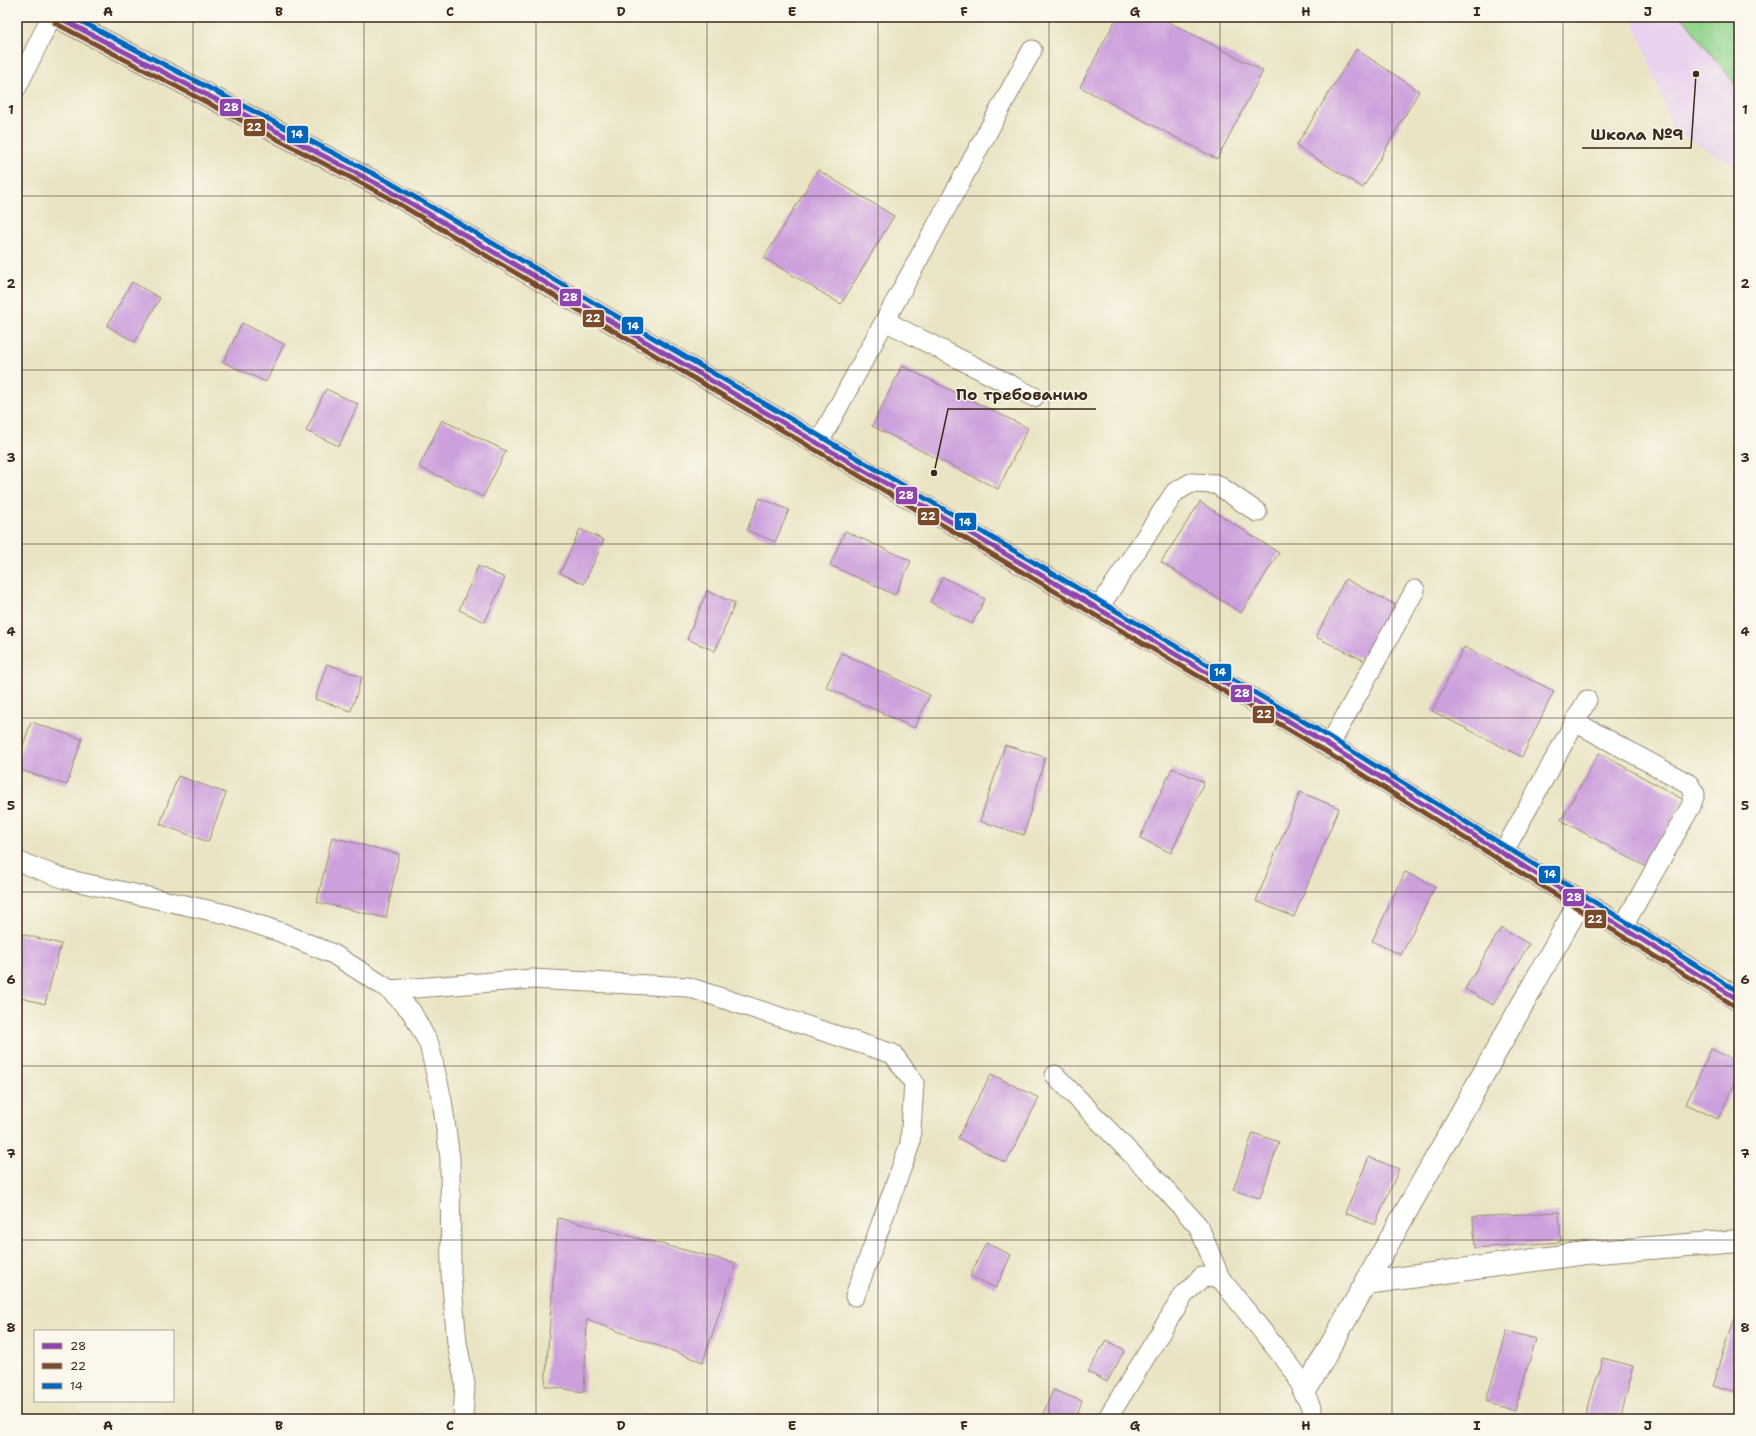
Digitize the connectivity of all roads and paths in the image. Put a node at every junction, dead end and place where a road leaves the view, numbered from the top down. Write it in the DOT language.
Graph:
graph roads {
  1 [pos="51,17"];
  2 [pos="58,17"];
  3 [pos="1032,50"];
  4 [pos="17,87"];
  5 [pos="885,321"];
  6 [pos="1034,397"];
  7 [pos="818,444"];
  8 [pos="1257,512"];
  9 [pos="1415,590"];
  10 [pos="1098,609"];
  11 [pos="1587,700"];
  12 [pos="1575,722"];
  13 [pos="1330,746"];
  14 [pos="1503,853"];
  15 [pos="17,861"];
  16 [pos="1580,902"];
  17 [pos="1622,928"];
  18 [pos="390,990"];
  19 [pos="1739,1000"];
  20 [pos="1056,1074"];
  21 [pos="1739,1242"];
  22 [pos="1220,1278"];
  23 [pos="1366,1282"];
  24 [pos="855,1296"];
  25 [pos="1304,1393"];
  26 [pos="463,1419"];
  27 [pos="1107,1419"];
  28 [pos="1312,1419"];
  1 -- 4 [label="lane"];
  2 -- 7 [label="street"];
  3 -- 5 [label="lane"];
  5 -- 6 [label="lane"];
  5 -- 7 [label="lane"];
  7 -- 10 [label="street"];
  8 -- 10 [label="lane"];
  9 -- 13 [label="lane"];
  10 -- 13 [label="street"];
  11 -- 12 [label="lane"];
  12 -- 14 [label="lane"];
  12 -- 17 [label="lane"];
  13 -- 14 [label="street"];
  14 -- 16 [label="street"];
  15 -- 18 [label="lane"];
  16 -- 17 [label="street"];
  16 -- 23 [label="street"];
  17 -- 19 [label="street"];
  18 -- 24 [label="lane"];
  18 -- 26 [label="lane"];
  20 -- 22 [label="lane"];
  21 -- 23 [label="street"];
  22 -- 25 [label="lane"];
  22 -- 27 [label="lane"];
  23 -- 25 [label="street"];
  25 -- 28 [label="lane"];
}
